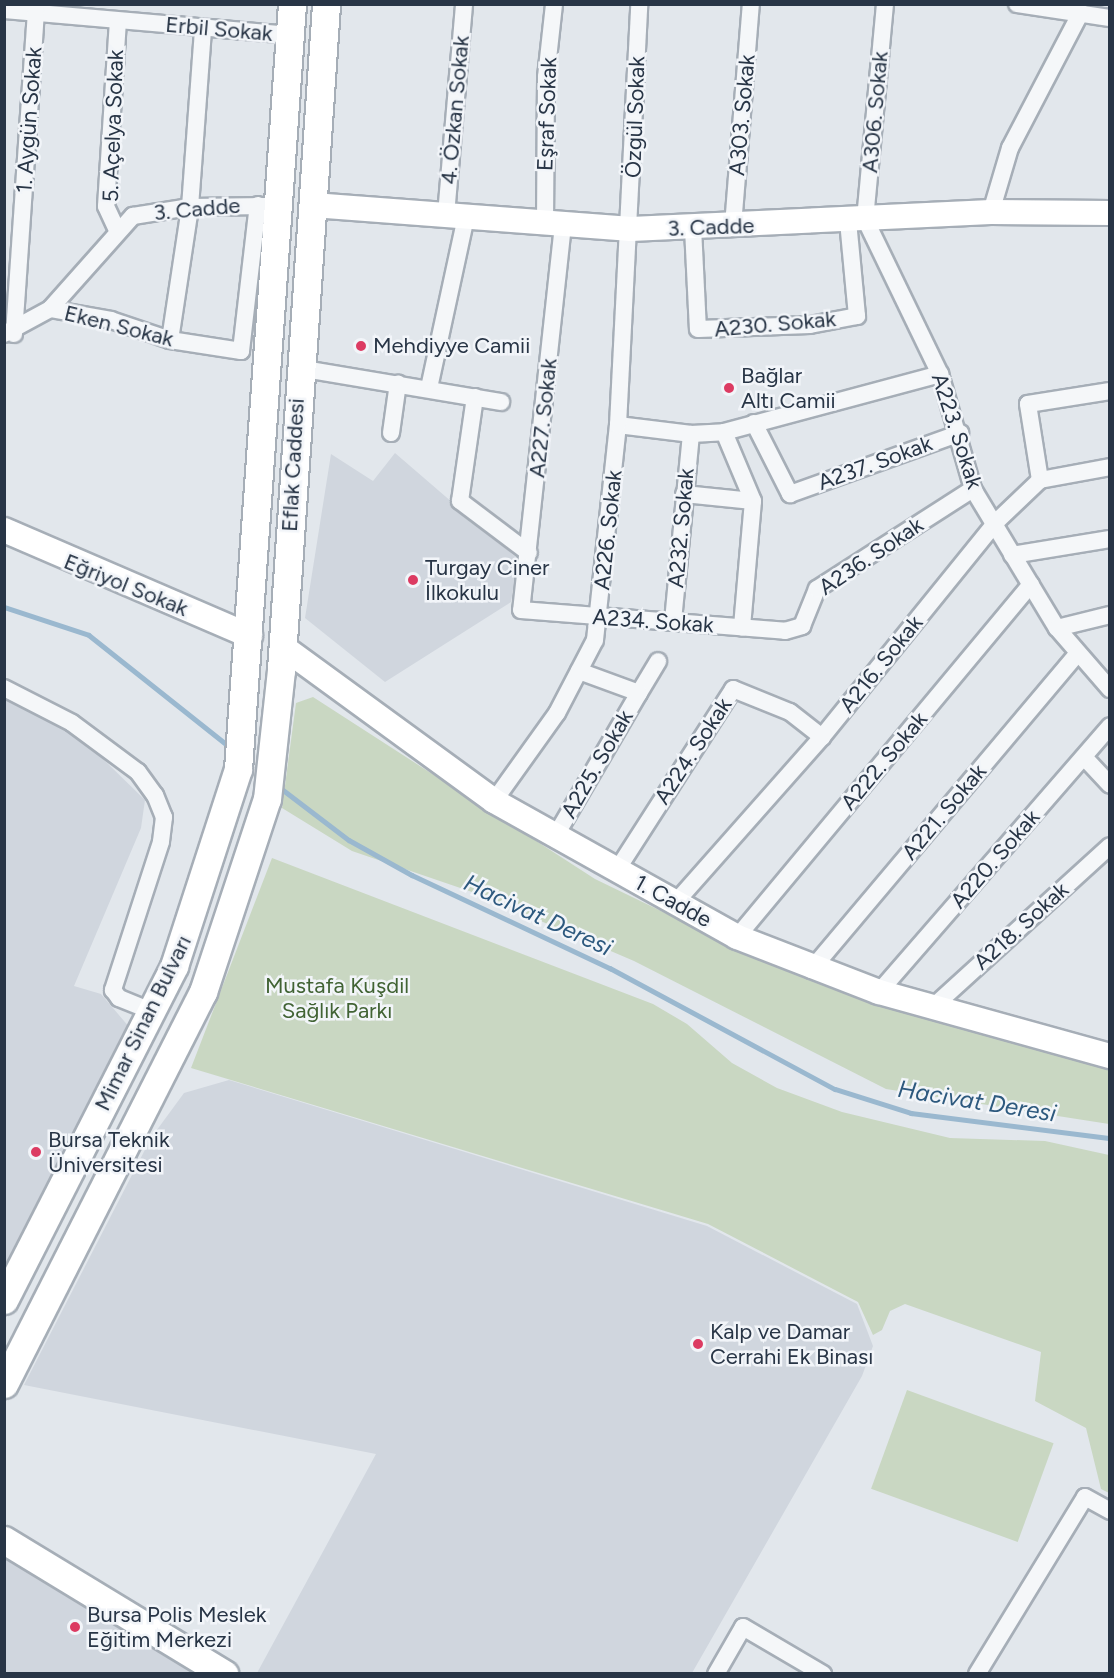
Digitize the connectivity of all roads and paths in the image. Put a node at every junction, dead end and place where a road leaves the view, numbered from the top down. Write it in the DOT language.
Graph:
graph roads {
  1 [pos="292,4"];
  2 [pos="326,4"];
  3 [pos="464,4"];
  4 [pos="554,4"];
  5 [pos="639,4"];
  6 [pos="751,4"];
  7 [pos="885,4"];
  8 [pos="1017,4"];
  9 [pos="4,10"];
  10 [pos="1081,12"];
  11 [pos="36,13"];
  12 [pos="1110,18"];
  13 [pos="118,21"];
  14 [pos="203,28"];
  15 [pos="291,35"];
  16 [pos="313,205"];
  17 [pos="268,206"];
  18 [pos="190,207"];
  19 [pos="991,212"];
  20 [pos="1110,213"];
  21 [pos="456,216"];
  22 [pos="857,220"];
  23 [pos="554,224"];
  24 [pos="733,226"];
  25 [pos="693,228"];
  26 [pos="631,229"];
  27 [pos="117,230"];
  28 [pos="50,309"];
  29 [pos="9,334"];
  30 [pos="170,340"];
  31 [pos="298,368"];
  32 [pos="940,374"];
  33 [pos="398,383"];
  34 [pos="429,388"];
  35 [pos="1110,391"];
  36 [pos="475,397"];
  37 [pos="501,402"];
  38 [pos="754,423"];
  39 [pos="618,425"];
  40 [pos="724,432"];
  41 [pos="392,433"];
  42 [pos="960,433"];
  43 [pos="691,434"];
  44 [pos="1110,467"];
  45 [pos="1041,480"];
  46 [pos="973,489"];
  47 [pos="684,494"];
  48 [pos="753,501"];
  49 [pos="995,523"];
  50 [pos="4,530"];
  51 [pos="1110,539"];
  52 [pos="529,553"];
  53 [pos="1012,555"];
  54 [pos="1031,584"];
  55 [pos="521,610"];
  56 [pos="1110,615"];
  57 [pos="599,617"];
  58 [pos="673,621"];
  59 [pos="742,628"];
  60 [pos="1057,628"];
  61 [pos="785,631"];
  62 [pos="250,645"];
  63 [pos="1076,655"];
  64 [pos="282,658"];
  65 [pos="658,661"];
  66 [pos="579,671"];
  67 [pos="4,688"];
  68 [pos="1110,689"];
  69 [pos="639,693"];
  70 [pos="1110,726"];
  71 [pos="822,738"];
  72 [pos="1084,756"];
  73 [pos="1110,785"];
  74 [pos="494,801"];
  75 [pos="555,835"];
  76 [pos="1110,846"];
  77 [pos="617,870"];
  78 [pos="676,902"];
  79 [pos="198,905"];
  80 [pos="231,920"];
  81 [pos="737,937"];
  82 [pos="174,966"];
  83 [pos="811,970"];
  84 [pos="879,992"];
  85 [pos="933,1007"];
  86 [pos="152,1011"];
  87 [pos="1110,1056"];
  88 [pos="140,1117"];
  89 [pos="4,1300"];
  90 [pos="4,1384"];
  91 [pos="1110,1511"];
  92 [pos="4,1540"];
  93 [pos="4,1553"];
  94 [pos="65,1580"];
  95 [pos="224,1674"];
  96 [pos="716,1674"];
  97 [pos="823,1674"];
  98 [pos="977,1674"];
  1 -- 15 [label="main road, Eflak Caddesi"];
  2 -- 16 [label="main road, Eflak Caddesi"];
  3 -- 21 [label="street, 4. Özkan Sokak"];
  4 -- 23 [label="street, Eşraf Sokak"];
  5 -- 26 [label="street, Özgül Sokak"];
  6 -- 24 [label="street, A303. Sokak"];
  7 -- 22 [label="street, A306. Sokak"];
  8 -- 10 [label="street"];
  9 -- 11 [label="street, Erbil Sokak"];
  10 -- 12 [label="street"];
  10 -- 19 [label="street"];
  11 -- 13 [label="street, Erbil Sokak"];
  11 -- 29 [label="street, 1. Aygün Sokak"];
  13 -- 14 [label="street, Erbil Sokak"];
  13 -- 27 [label="street, 5. Açelya Sokak"];
  14 -- 15 [label="street, Erbil Sokak"];
  14 -- 18 [label="street"];
  15 -- 17 [label="main road, Eflak Caddesi"];
  16 -- 21 [label="main road, 3. Cadde"];
  16 -- 31 [label="main road, Eflak Caddesi"];
  17 -- 18 [label="street, 3. Cadde"];
  17 -- 30 [label="street, Eken Sokak"];
  17 -- 62 [label="main road, Eflak Caddesi"];
  18 -- 27 [label="street, 3. Cadde"];
  18 -- 30 [label="street"];
  19 -- 20 [label="main road, 3. Cadde"];
  19 -- 22 [label="main road, 3. Cadde"];
  21 -- 23 [label="main road, 3. Cadde"];
  21 -- 34 [label="street, 4. Özkan Sokak"];
  22 -- 24 [label="main road, 3. Cadde"];
  22 -- 25 [label="street, A230. Sokak"];
  22 -- 32 [label="street, A223. Sokak"];
  23 -- 26 [label="main road, 3. Cadde"];
  23 -- 52 [label="street, A227. Sokak"];
  24 -- 25 [label="main road, 3. Cadde"];
  25 -- 26 [label="main road, 3. Cadde"];
  26 -- 39 [label="street, A226. Sokak"];
  27 -- 28 [label="street, 3. Cadde"];
  28 -- 29 [label="street, Eken Sokak"];
  28 -- 30 [label="street, Eken Sokak"];
  31 -- 33 [label="street"];
  31 -- 64 [label="main road, Eflak Caddesi"];
  32 -- 38 [label="street"];
  32 -- 42 [label="street, A223. Sokak"];
  33 -- 34 [label="street"];
  33 -- 41 [label="street"];
  34 -- 36 [label="street"];
  35 -- 45 [label="street"];
  36 -- 37 [label="street"];
  36 -- 52 [label="street"];
  38 -- 40 [label="street"];
  38 -- 42 [label="street, A237. Sokak"];
  39 -- 43 [label="street"];
  39 -- 57 [label="street, A226. Sokak"];
  40 -- 43 [label="street"];
  40 -- 48 [label="street"];
  42 -- 46 [label="street, A223. Sokak"];
  43 -- 47 [label="street, A232. Sokak"];
  44 -- 45 [label="street"];
  45 -- 49 [label="street, A216. Sokak"];
  46 -- 49 [label="street, A223. Sokak"];
  46 -- 61 [label="street, A236. Sokak"];
  47 -- 48 [label="street"];
  47 -- 58 [label="street, A232. Sokak"];
  48 -- 59 [label="street"];
  49 -- 53 [label="street, A223. Sokak"];
  49 -- 71 [label="street, A216. Sokak"];
  50 -- 62 [label="main road, Eğriyol Sokak"];
  51 -- 53 [label="street"];
  52 -- 55 [label="street, A227. Sokak"];
  53 -- 54 [label="street, A223. Sokak"];
  54 -- 60 [label="street, A223. Sokak"];
  54 -- 81 [label="street, A222. Sokak"];
  55 -- 57 [label="street, A234. Sokak"];
  56 -- 60 [label="street"];
  57 -- 58 [label="street, A234. Sokak"];
  57 -- 66 [label="street, A226. Sokak"];
  58 -- 59 [label="street, A234. Sokak"];
  59 -- 61 [label="street, A234. Sokak"];
  60 -- 63 [label="street, A223. Sokak"];
  62 -- 79 [label="main road, Eflak Caddesi"];
  63 -- 68 [label="street, A223. Sokak"];
  63 -- 83 [label="street, A221. Sokak"];
  64 -- 74 [label="main road, 1. Cadde"];
  64 -- 80 [label="main road, Eflak Caddesi"];
  65 -- 69 [label="street, A225. Sokak"];
  66 -- 69 [label="street, A225. Sokak"];
  66 -- 74 [label="street, A226. Sokak"];
  67 -- 86 [label="street"];
  69 -- 75 [label="street, A225. Sokak"];
  70 -- 72 [label="street, A220. Sokak"];
  71 -- 77 [label="street, A224. Sokak"];
  71 -- 78 [label="street, A216. Sokak"];
  72 -- 73 [label="street"];
  72 -- 84 [label="street, A220. Sokak"];
  74 -- 75 [label="main road, 1. Cadde"];
  75 -- 77 [label="main road, 1. Cadde"];
  76 -- 85 [label="street, A218. Sokak"];
  77 -- 78 [label="main road, 1. Cadde"];
  78 -- 81 [label="main road, 1. Cadde"];
  79 -- 82 [label="main road, Mimar Sinan Bulvarı"];
  80 -- 88 [label="main road, Mimar Sinan Bulvarı"];
  81 -- 83 [label="main road, 1. Cadde"];
  82 -- 86 [label="main road, Mimar Sinan Bulvarı"];
  82 -- 88 [label="main road"];
  83 -- 84 [label="main road, 1. Cadde"];
  84 -- 85 [label="main road, 1. Cadde"];
  85 -- 87 [label="main road, 1. Cadde"];
  86 -- 89 [label="main road, Mimar Sinan Bulvarı"];
  88 -- 90 [label="main road, Mimar Sinan Bulvarı"];
  91 -- 98 [label="street"];
  92 -- 94 [label="main road"];
  93 -- 94 [label="main road"];
  94 -- 95 [label="main road"];
  96 -- 97 [label="street"];
}
